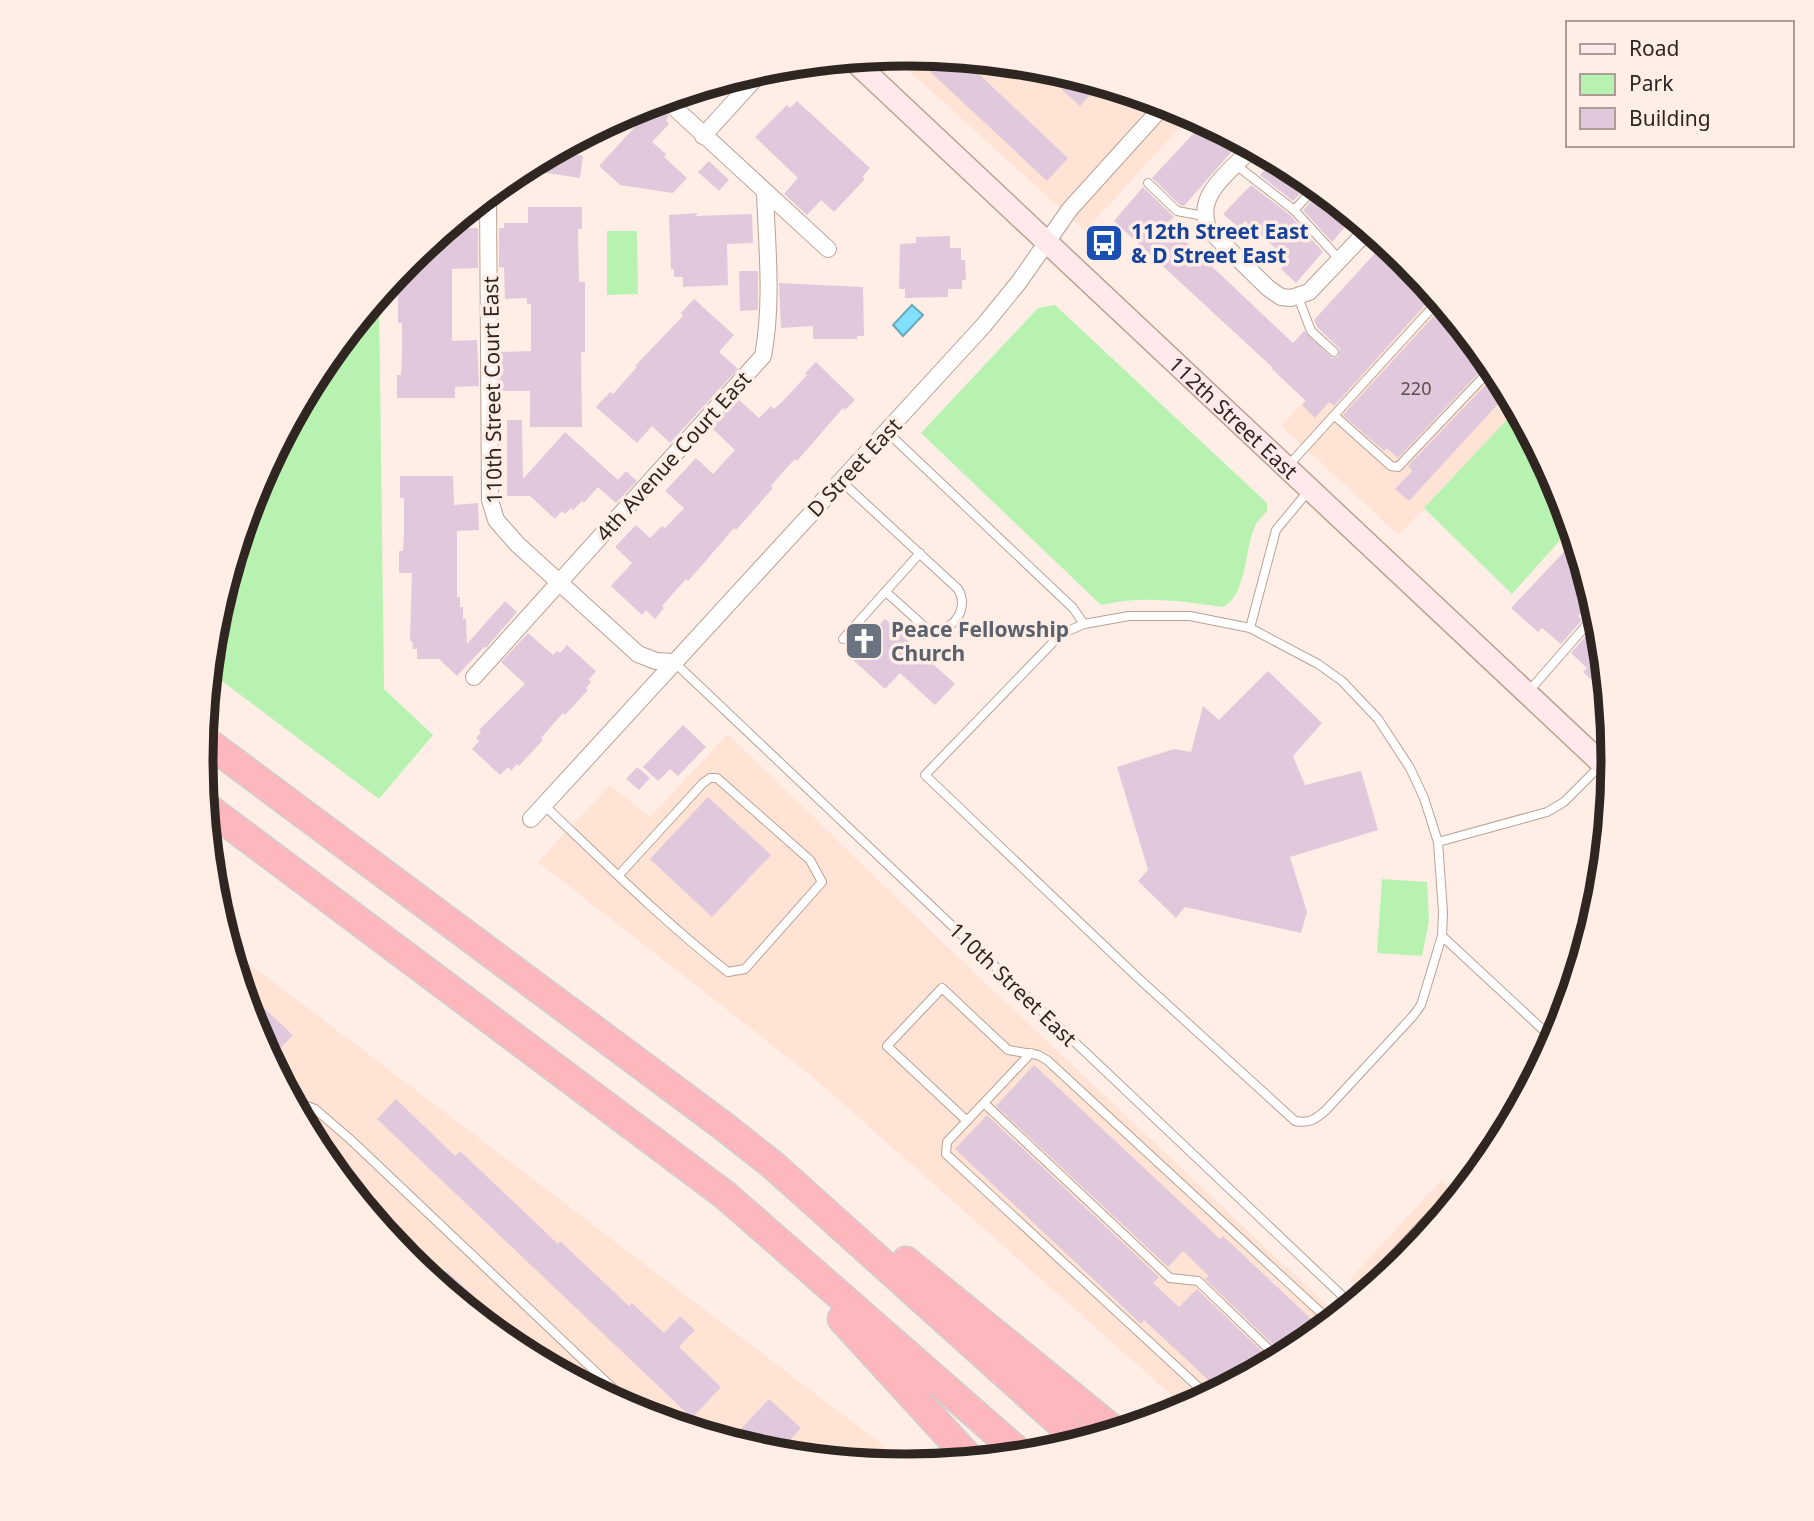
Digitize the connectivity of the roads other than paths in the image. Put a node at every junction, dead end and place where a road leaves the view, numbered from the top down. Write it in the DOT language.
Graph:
graph roads {
  1 [pos="869,68"];
  2 [pos="750,85"];
  3 [pos="673,107"];
  4 [pos="1157,113"];
  5 [pos="703,136"];
  6 [pos="1246,155"];
  7 [pos="1236,165"];
  8 [pos="1148,183"];
  9 [pos="765,193"];
  10 [pos="1309,195"];
  11 [pos="488,208"];
  12 [pos="1294,210"];
  13 [pos="1204,216"];
  14 [pos="1362,237"];
  15 [pos="1047,242"];
  16 [pos="828,249"];
  17 [pos="1340,260"];
  18 [pos="1298,298"];
  19 [pos="1433,307"];
  20 [pos="1334,352"];
  21 [pos="1484,375"];
  22 [pos="1335,416"];
  23 [pos="886,432"];
  24 [pos="1287,467"];
  25 [pos="841,481"];
  26 [pos="1310,489"];
  27 [pos="920,553"];
  28 [pos="559,582"];
  29 [pos="886,592"];
  30 [pos="1084,624"];
  31 [pos="1588,624"];
  32 [pos="1250,628"];
  33 [pos="843,639"];
  34 [pos="674,662"];
  35 [pos="474,677"];
  36 [pos="1527,693"];
  37 [pos="213,747"];
  38 [pos="1601,762"];
  39 [pos="1601,773"];
  40 [pos="544,804"];
  41 [pos="215,813"];
  42 [pos="531,819"];
  43 [pos="1438,842"];
  44 [pos="619,875"];
  45 [pos="1443,936"];
  46 [pos="1546,1031"];
  47 [pos="1031,1053"];
  48 [pos="984,1103"];
  49 [pos="305,1105"];
  50 [pos="967,1121"];
  51 [pos="722,1125"];
  52 [pos="725,1195"];
  53 [pos="1433,1214"];
  54 [pos="1388,1260"];
  55 [pos="1345,1298"];
  56 [pos="1324,1315"];
  57 [pos="1271,1351"];
  58 [pos="1201,1389"];
  59 [pos="614,1390"];
  60 [pos="1107,1425"];
  61 [pos="1072,1434"];
  62 [pos="1012,1446"];
  63 [pos="963,1452"];
  1 -- 15 [label="main road, 112th Street East"];
  2 -- 5 [label="street"];
  3 -- 5 [label="street"];
  4 -- 15 [label="street, D Street East"];
  5 -- 9 [label="street"];
  6 -- 7 [label="street"];
  7 -- 12 [label="lane"];
  7 -- 13 [label="street"];
  8 -- 13 [label="lane"];
  9 -- 16 [label="street"];
  9 -- 28 [label="street, 4th Avenue Court East"];
  10 -- 12 [label="lane"];
  11 -- 28 [label="street, 110th Street Court East"];
  12 -- 17 [label="lane"];
  13 -- 18 [label="street"];
  14 -- 17 [label="street"];
  15 -- 23 [label="street, D Street East"];
  15 -- 24 [label="main road, 112th Street East"];
  17 -- 18 [label="street"];
  18 -- 20 [label="lane"];
  19 -- 22 [label="lane"];
  21 -- 22 [label="lane"];
  22 -- 24 [label="lane"];
  23 -- 25 [label="street, D Street East"];
  23 -- 30 [label="lane"];
  24 -- 26 [label="main road, 112th Street East"];
  25 -- 27 [label="lane"];
  25 -- 34 [label="street, D Street East"];
  26 -- 32 [label="lane"];
  26 -- 36 [label="main road, 112th Street East"];
  27 -- 29 [label="lane"];
  27 -- 29 [label="lane"];
  28 -- 34 [label="street, 110th Street Court East"];
  28 -- 35 [label="street, 4th Avenue Court East"];
  29 -- 33 [label="lane"];
  30 -- 32 [label="lane"];
  30 -- 45 [label="lane"];
  31 -- 36 [label="lane"];
  32 -- 43 [label="lane"];
  34 -- 40 [label="street, D Street East"];
  34 -- 55 [label="lane, 110th Street East"];
  36 -- 38 [label="main road, 112th Street East"];
  37 -- 51 [label="highway"];
  39 -- 43 [label="lane"];
  40 -- 42 [label="street, D Street East"];
  40 -- 44 [label="lane"];
  41 -- 52 [label="highway"];
  43 -- 45 [label="lane"];
  44 -- 44 [label="lane"];
  45 -- 46 [label="lane"];
  47 -- 48 [label="lane"];
  47 -- 50 [label="lane"];
  47 -- 56 [label="lane"];
  48 -- 50 [label="lane"];
  48 -- 57 [label="lane"];
  49 -- 59 [label="lane"];
  50 -- 58 [label="lane"];
  51 -- 60 [label="highway"];
  51 -- 61 [label="highway"];
  52 -- 62 [label="highway"];
  52 -- 63 [label="highway"];
  53 -- 54 [label="lane"];
}
